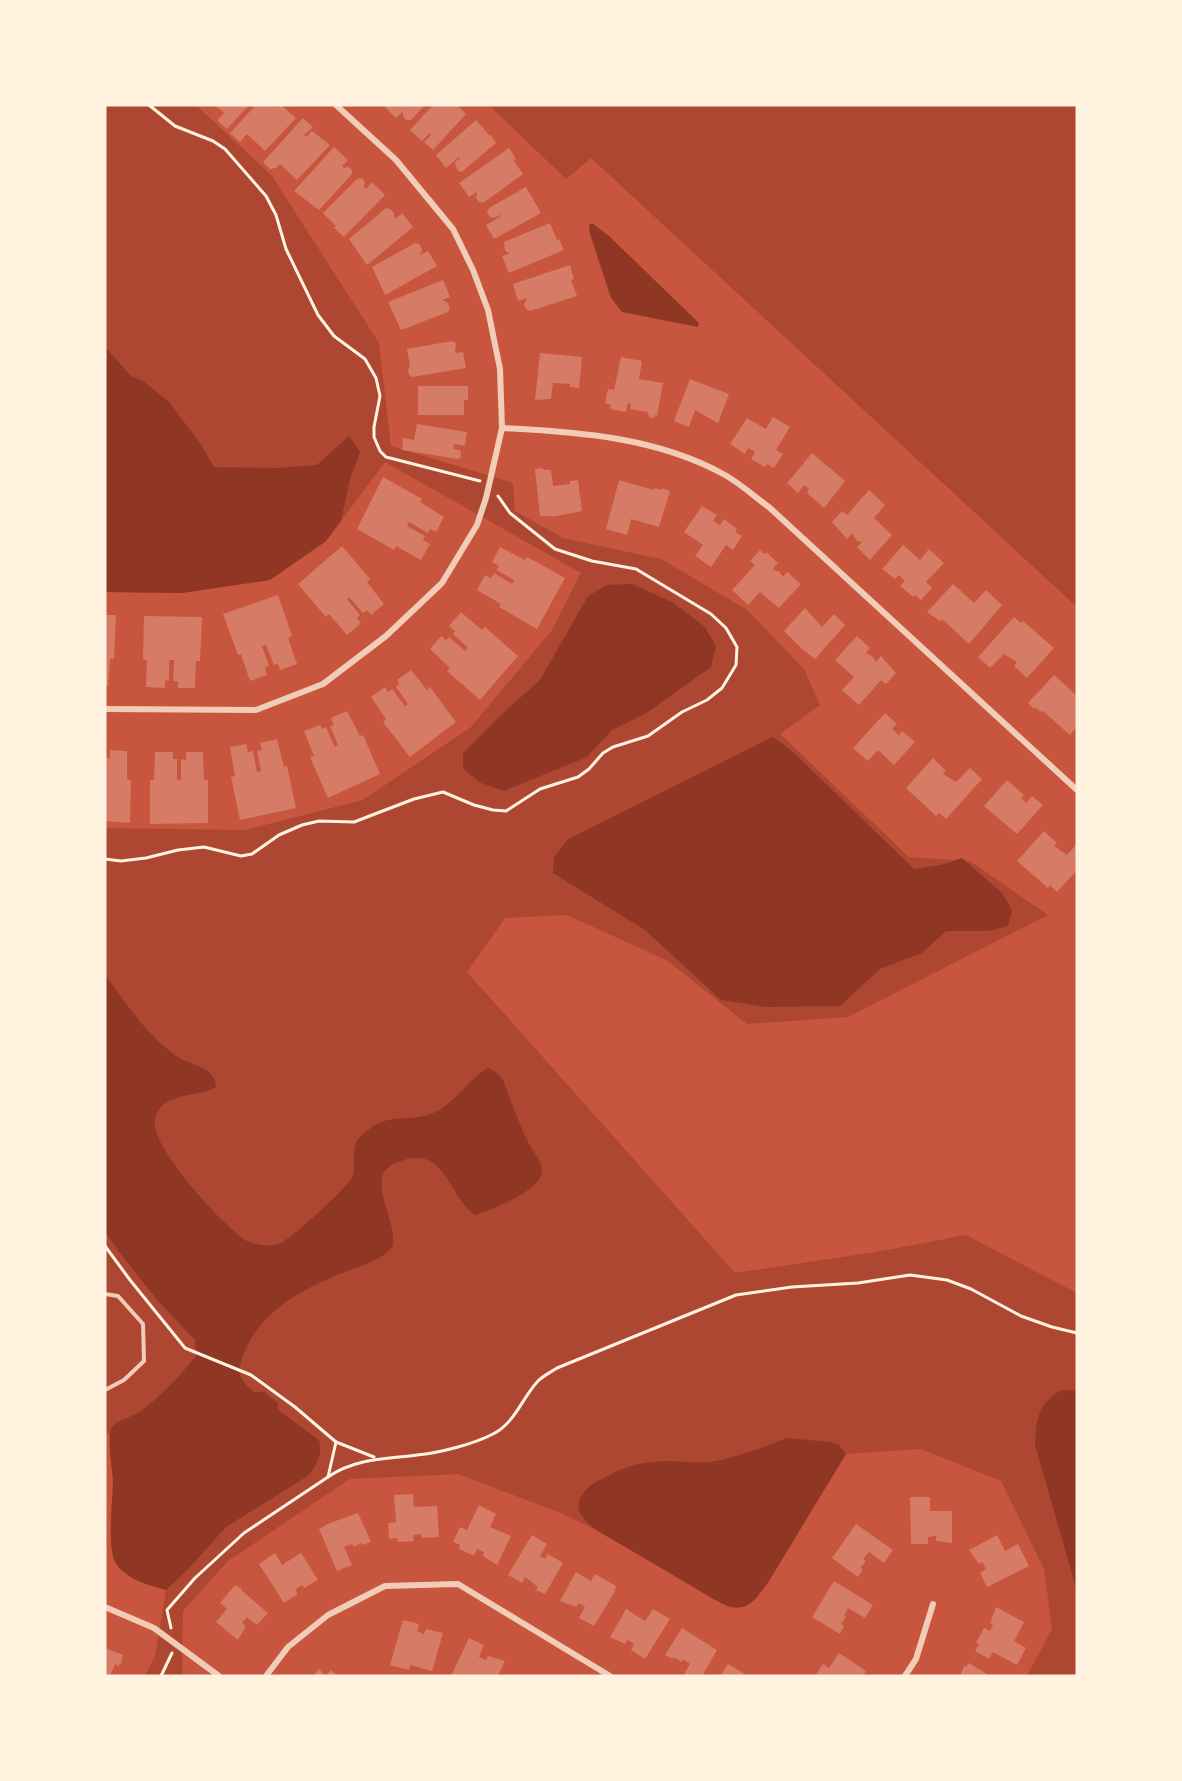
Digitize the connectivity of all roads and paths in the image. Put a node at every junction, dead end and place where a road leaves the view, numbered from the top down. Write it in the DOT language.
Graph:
graph roads {
  1 [pos="336,105"];
  2 [pos="502,428"];
  3 [pos="105,709"];
  4 [pos="1077,790"];
  5 [pos="105,1246"];
  6 [pos="105,1294"];
  7 [pos="1077,1333"];
  8 [pos="105,1390"];
  9 [pos="336,1442"];
  10 [pos="376,1458"];
  11 [pos="328,1477"];
  12 [pos="933,1604"];
  13 [pos="105,1607"];
  14 [pos="172,1640"];
  15 [pos="161,1676"];
  16 [pos="219,1676"];
  17 [pos="266,1676"];
  18 [pos="610,1676"];
  19 [pos="905,1676"];
  1 -- 2 [label="street"];
  2 -- 3 [label="street"];
  2 -- 4 [label="street"];
  5 -- 9 [label="path"];
  6 -- 8 [label="lane"];
  7 -- 10 [label="path"];
  9 -- 10 [label="path"];
  9 -- 11 [label="path"];
  10 -- 11 [label="path"];
  11 -- 14 [label="path"];
  12 -- 19 [label="street"];
  13 -- 14 [label="street"];
  14 -- 15 [label="path"];
  14 -- 16 [label="street"];
  17 -- 18 [label="street"];
}
